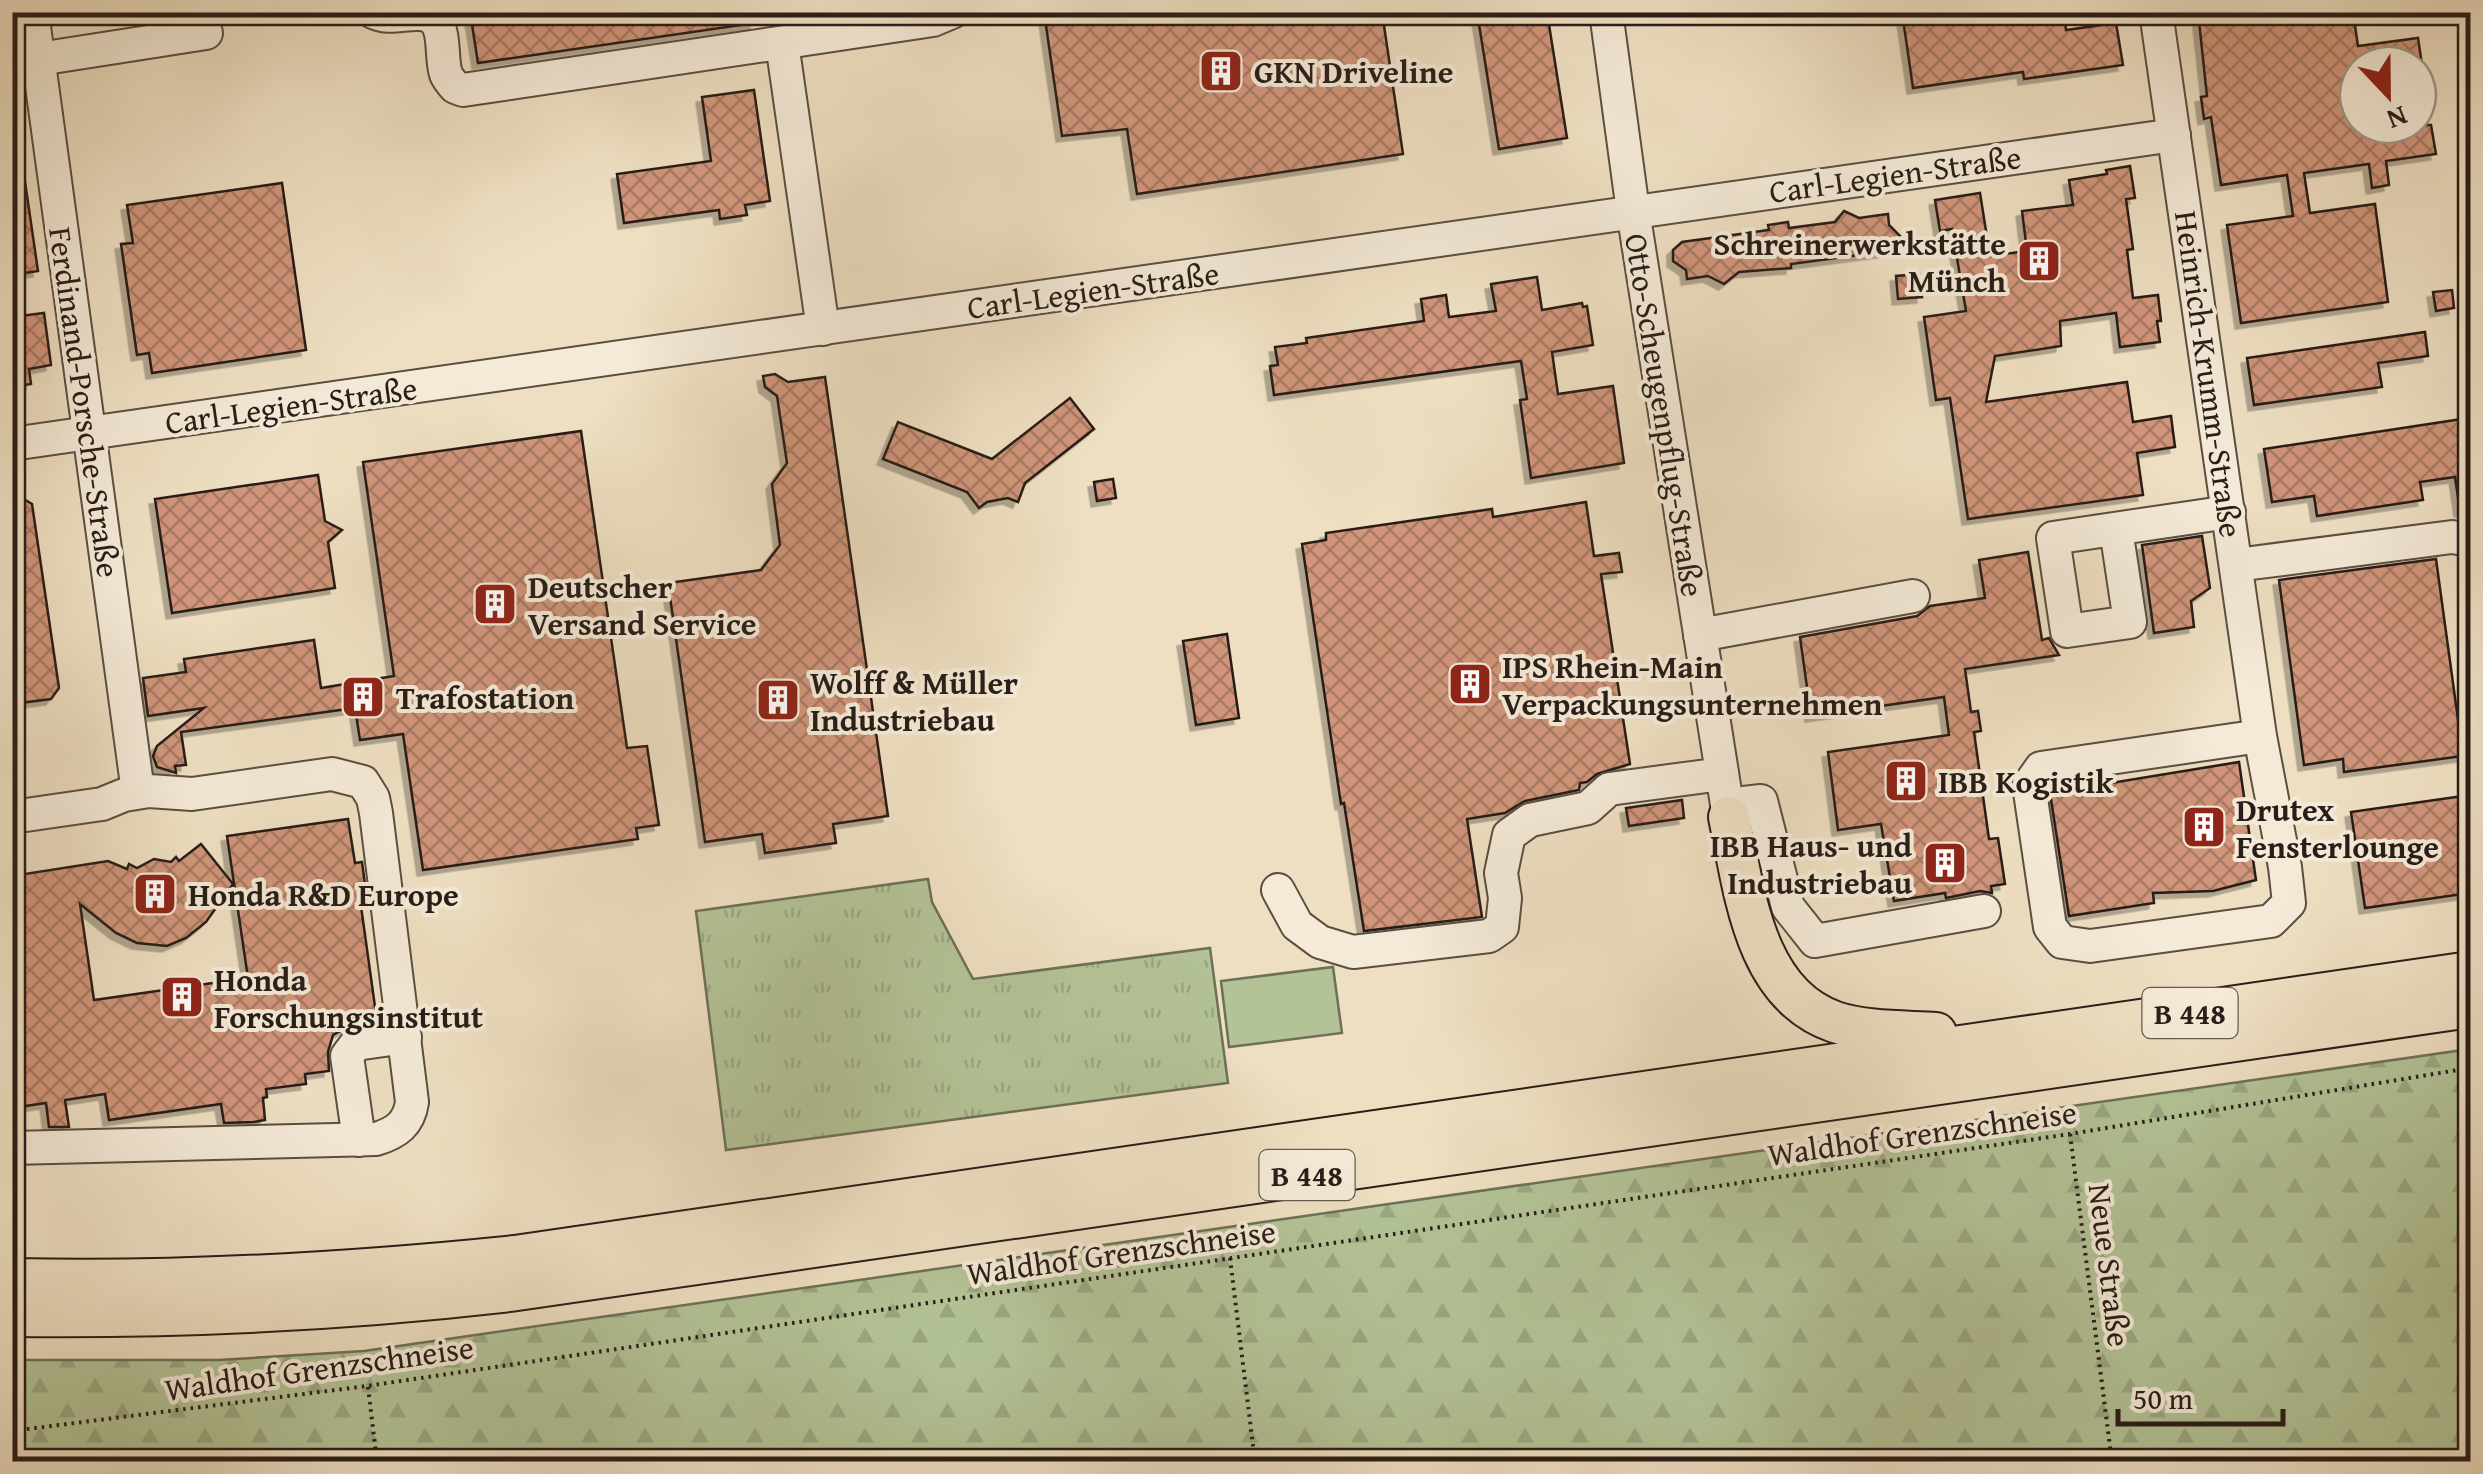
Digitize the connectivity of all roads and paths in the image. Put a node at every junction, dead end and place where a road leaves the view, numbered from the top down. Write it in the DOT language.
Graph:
graph roads {
  1 [pos="32,12"];
  2 [pos="373,12"];
  3 [pos="952,12"];
  4 [pos="1606,12"];
  5 [pos="2156,12"];
  6 [pos="206,33"];
  7 [pos="782,42"];
  8 [pos="39,59"];
  9 [pos="2174,135"];
  10 [pos="1633,211"];
  11 [pos="823,329"];
  12 [pos="89,434"];
  13 [pos="12,444"];
  14 [pos="2229,512"];
  15 [pos="2116,529"];
  16 [pos="2470,540"];
  17 [pos="2236,565"];
  18 [pos="1913,596"];
  19 [pos="1700,635"];
  20 [pos="2260,736"];
  21 [pos="138,792"];
  22 [pos="1726,799"];
  23 [pos="12,817"];
  24 [pos="1278,890"];
  25 [pos="1984,912"];
  26 [pos="2470,972"];
  27 [pos="2470,1007"];
  28 [pos="405,1036"];
  29 [pos="2010,1039"];
  30 [pos="2470,1068"];
  31 [pos="2070,1134"];
  32 [pos="358,1140"];
  33 [pos="12,1148"];
  34 [pos="1230,1258"];
  35 [pos="12,1279"];
  36 [pos="12,1316"];
  37 [pos="368,1386"];
  38 [pos="12,1431"];
  39 [pos="377,1462"];
  40 [pos="1255,1462"];
  41 [pos="2112,1462"];
  1 -- 8 [label="street, Ferdinand-Porsche-Straße"];
  2 -- 7 [label="street"];
  3 -- 7 [label="street"];
  4 -- 10 [label="street, Otto-Scheugenpflug-Straße"];
  5 -- 9 [label="street, Heinrich-Krumm-Straße"];
  6 -- 8 [label="street"];
  7 -- 11 [label="street"];
  8 -- 12 [label="street, Ferdinand-Porsche-Straße"];
  9 -- 10 [label="street, Carl-Legien-Straße"];
  9 -- 14 [label="street, Heinrich-Krumm-Straße"];
  10 -- 11 [label="street, Carl-Legien-Straße"];
  10 -- 19 [label="street, Otto-Scheugenpflug-Straße"];
  11 -- 12 [label="street, Carl-Legien-Straße"];
  12 -- 13 [label="street, Carl-Legien-Straße"];
  12 -- 21 [label="street, Ferdinand-Porsche-Straße"];
  14 -- 15 [label="street"];
  14 -- 17 [label="street, Heinrich-Krumm-Straße"];
  16 -- 17 [label="street"];
  17 -- 20 [label="street, Heinrich-Krumm-Straße"];
  18 -- 19 [label="street"];
  19 -- 22 [label="street, Otto-Scheugenpflug-Straße"];
  20 -- 20 [label="street, Heinrich-Krumm-Straße"];
  21 -- 23 [label="street"];
  21 -- 28 [label="street"];
  22 -- 24 [label="street"];
  22 -- 25 [label="street"];
  22 -- 29 [label="main road"];
  26 -- 29 [label="main road, B 448"];
  27 -- 36 [label="main road, B 448"];
  28 -- 32 [label="street"];
  28 -- 32 [label="street"];
  29 -- 35 [label="main road, B 448"];
  30 -- 31 [label="path, Waldhof Grenzschneise"];
  31 -- 34 [label="path, Waldhof Grenzschneise"];
  31 -- 41 [label="path, Neue Straße"];
  32 -- 33 [label="street"];
  34 -- 37 [label="path, Waldhof Grenzschneise"];
  34 -- 40 [label="path"];
  37 -- 38 [label="path, Waldhof Grenzschneise"];
  37 -- 39 [label="path"];
}
